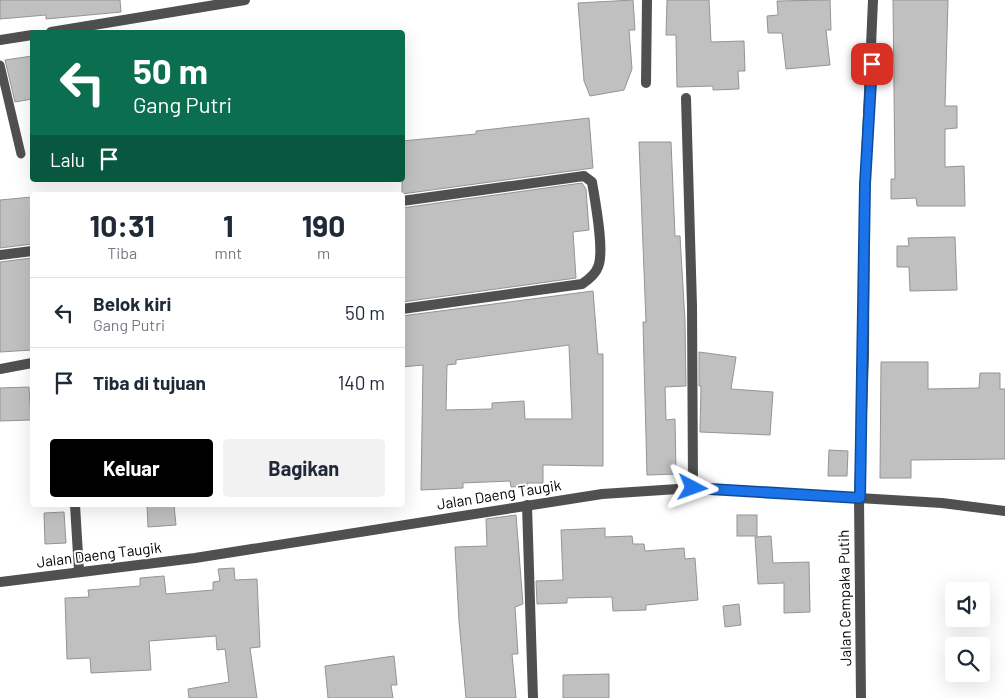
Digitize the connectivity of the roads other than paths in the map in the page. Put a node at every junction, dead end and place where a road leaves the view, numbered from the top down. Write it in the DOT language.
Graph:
graph roads {
  1 [pos="245,0"];
  2 [pos="647,0"];
  3 [pos="874,0"];
  4 [pos="215,2"];
  5 [pos="62,30"];
  6 [pos="30,35"];
  7 [pos="0,40"];
  8 [pos="0,65"];
  9 [pos="646,83"];
  10 [pos="686,98"];
  11 [pos="21,154"];
  12 [pos="405,201"];
  13 [pos="30,251"];
  14 [pos="0,256"];
  15 [pos="405,310"];
  16 [pos="30,364"];
  17 [pos="0,369"];
  18 [pos="693,488"];
  19 [pos="860,498"];
  20 [pos="527,505"];
  21 [pos="75,507"];
  22 [pos="1005,511"];
  23 [pos="78,571"];
  24 [pos="0,582"];
  25 [pos="533,698"];
  26 [pos="861,698"];
  1 -- 4 [label="street"];
  2 -- 9 [label="street"];
  3 -- 19 [label="street, Jalan Cempaka Putih"];
  4 -- 5 [label="street"];
  6 -- 7 [label="street"];
  8 -- 11 [label="lane"];
  10 -- 18 [label="street"];
  12 -- 15 [label="street"];
  13 -- 14 [label="street"];
  16 -- 17 [label="street"];
  18 -- 19 [label="street, Jalan Daeng Taugik"];
  18 -- 20 [label="street, Jalan Daeng Taugik"];
  19 -- 22 [label="street, Jalan Daeng Taugik"];
  19 -- 26 [label="street, Jalan Cempaka Putih"];
  20 -- 23 [label="street, Jalan Daeng Taugik"];
  20 -- 25 [label="street"];
  21 -- 23 [label="street"];
  23 -- 24 [label="street, Jalan Daeng Taugik"];
}
